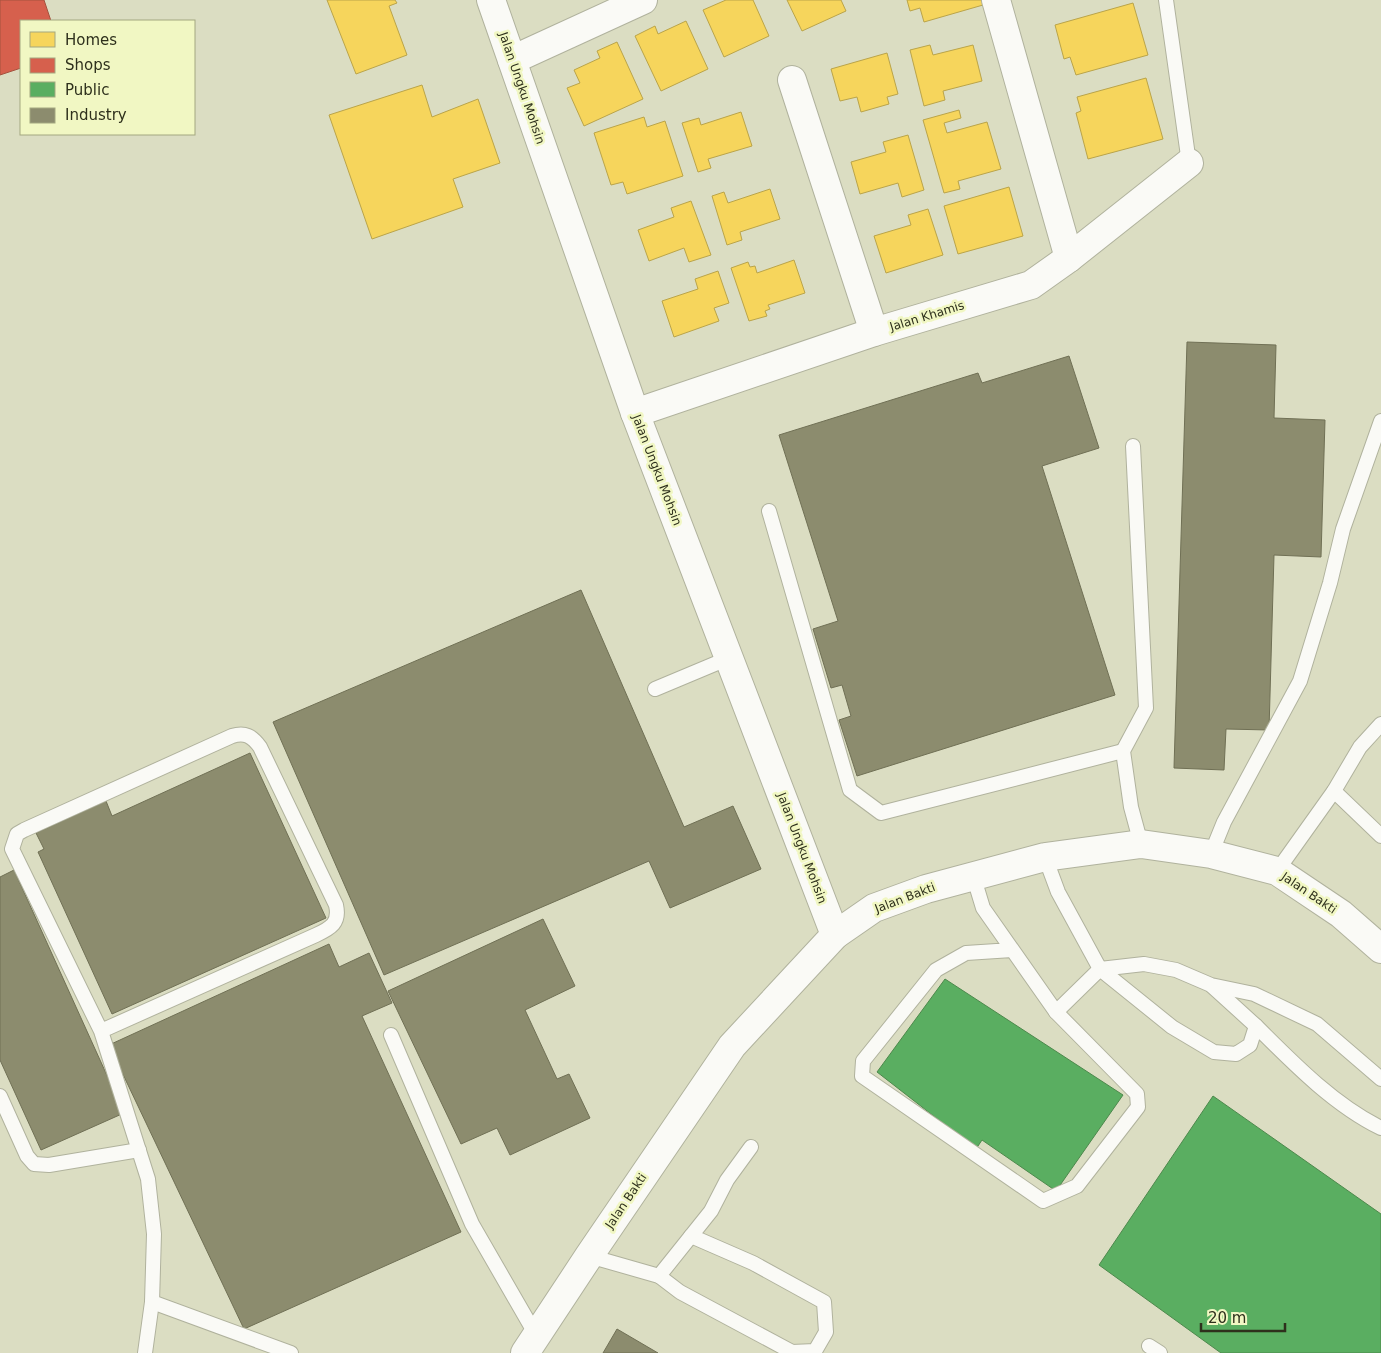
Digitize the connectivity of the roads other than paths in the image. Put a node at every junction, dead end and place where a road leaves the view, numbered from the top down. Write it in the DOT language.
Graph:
graph roads {
  1 [pos="491,0"];
  2 [pos="643,0"];
  3 [pos="996,0"];
  4 [pos="1166,0"];
  5 [pos="512,60"];
  6 [pos="792,80"];
  7 [pos="1189,163"];
  8 [pos="1069,258"];
  9 [pos="874,332"];
  10 [pos="635,413"];
  11 [pos="1381,421"];
  12 [pos="1133,446"];
  13 [pos="769,511"];
  14 [pos="729,658"];
  15 [pos="654,689"];
  16 [pos="1381,724"];
  17 [pos="1123,751"];
  18 [pos="1334,791"];
  19 [pos="1381,836"];
  20 [pos="1140,844"];
  21 [pos="1211,854"];
  22 [pos="1045,857"];
  23 [pos="1277,871"];
  24 [pos="973,875"];
  25 [pos="835,935"];
  26 [pos="1381,949"];
  27 [pos="1012,950"];
  28 [pos="1100,969"];
  29 [pos="1211,985"];
  30 [pos="1056,1012"];
  31 [pos="1256,1026"];
  32 [pos="101,1031"];
  33 [pos="392,1035"];
  34 [pos="1381,1079"];
  35 [pos="0,1096"];
  36 [pos="1381,1128"];
  37 [pos="750,1147"];
  38 [pos="139,1150"];
  39 [pos="691,1236"];
  40 [pos="588,1256"];
  41 [pos="659,1276"];
  42 [pos="152,1302"];
  43 [pos="531,1344"];
  44 [pos="145,1353"];
  45 [pos="291,1353"];
  1 -- 5 [label="street, Jalan Ungku Mohsin"];
  2 -- 5 [label="street"];
  3 -- 8 [label="street"];
  4 -- 7 [label="lane"];
  5 -- 10 [label="street, Jalan Ungku Mohsin"];
  6 -- 9 [label="street"];
  7 -- 8 [label="street, Jalan Khamis"];
  8 -- 9 [label="street, Jalan Khamis"];
  9 -- 10 [label="street, Jalan Khamis"];
  10 -- 14 [label="street, Jalan Ungku Mohsin"];
  11 -- 21 [label="lane"];
  12 -- 17 [label="lane"];
  13 -- 17 [label="lane"];
  14 -- 15 [label="lane"];
  14 -- 25 [label="street, Jalan Ungku Mohsin"];
  16 -- 18 [label="lane"];
  17 -- 20 [label="lane"];
  18 -- 19 [label="lane"];
  18 -- 23 [label="lane"];
  20 -- 21 [label="street, Jalan Bakti"];
  20 -- 22 [label="street, Jalan Bakti"];
  21 -- 23 [label="street, Jalan Bakti"];
  22 -- 24 [label="street, Jalan Bakti"];
  22 -- 28 [label="lane"];
  23 -- 26 [label="street, Jalan Bakti"];
  24 -- 25 [label="street, Jalan Bakti"];
  24 -- 27 [label="lane"];
  25 -- 40 [label="street, Jalan Bakti"];
  27 -- 30 [label="lane"];
  27 -- 30 [label="lane"];
  28 -- 29 [label="lane"];
  28 -- 30 [label="lane"];
  28 -- 31 [label="lane"];
  29 -- 31 [label="lane"];
  29 -- 34 [label="lane"];
  31 -- 36 [label="lane"];
  32 -- 32 [label="lane"];
  32 -- 38 [label="lane"];
  33 -- 43 [label="lane"];
  35 -- 38 [label="lane"];
  37 -- 39 [label="lane"];
  38 -- 42 [label="lane"];
  39 -- 41 [label="lane"];
  39 -- 41 [label="lane"];
  40 -- 41 [label="lane"];
  40 -- 43 [label="street, Jalan Bakti"];
  42 -- 44 [label="lane"];
  42 -- 45 [label="lane"];
}
